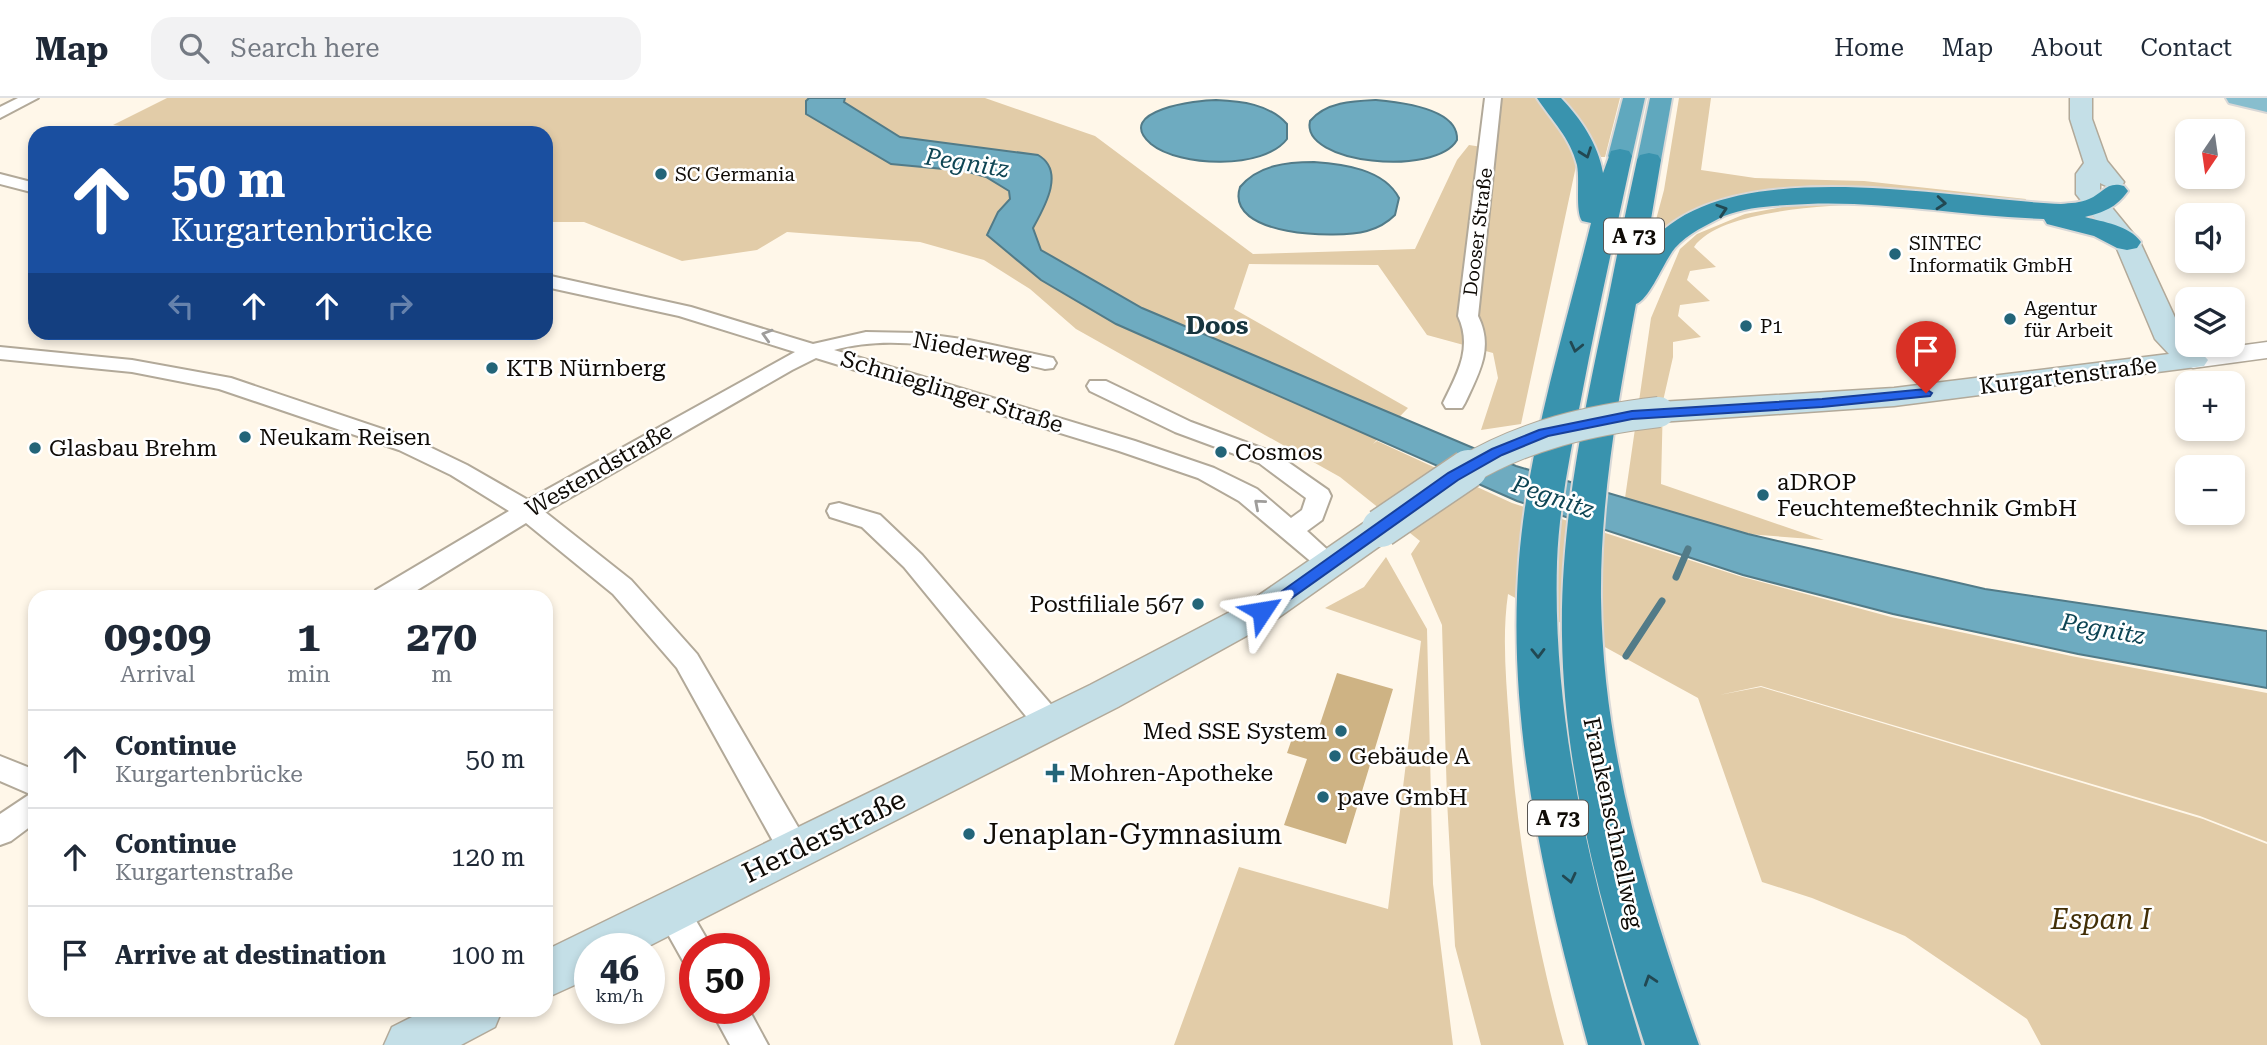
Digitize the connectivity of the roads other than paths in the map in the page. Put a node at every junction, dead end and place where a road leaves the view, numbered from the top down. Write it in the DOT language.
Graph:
graph roads {
  1 [pos="30,98"];
  2 [pos="1493,98"];
  3 [pos="1548,98"];
  4 [pos="1634,98"];
  5 [pos="1661,98"];
  6 [pos="2081,98"];
  7 [pos="2237,98"];
  8 [pos="2267,105"];
  9 [pos="0,113"];
  10 [pos="0,179"];
  11 [pos="28,186"];
  12 [pos="2106,198"];
  13 [pos="2013,209"];
  14 [pos="2127,242"];
  15 [pos="1591,280"];
  16 [pos="553,283"];
  17 [pos="1620,313"];
  18 [pos="817,350"];
  19 [pos="2267,350"];
  20 [pos="0,353"];
  21 [pos="2193,360"];
  22 [pos="1045,363"];
  23 [pos="1098,386"];
  24 [pos="1454,402"];
  25 [pos="528,511"];
  26 [pos="839,511"];
  27 [pos="1381,528"];
  28 [pos="1290,531"];
  29 [pos="1330,564"];
  30 [pos="398,590"];
  31 [pos="1050,724"];
  32 [pos="0,768"];
  33 [pos="28,780"];
  34 [pos="28,810"];
  35 [pos="0,832"];
  36 [pos="796,851"];
  37 [pos="672,911"];
  38 [pos="628,933"];
  39 [pos="685,933"];
  40 [pos="574,961"];
  41 [pos="553,972"];
  42 [pos="464,1017"];
  43 [pos="738,1024"];
  44 [pos="410,1045"];
  45 [pos="750,1045"];
  46 [pos="1615,1045"];
  47 [pos="1672,1045"];
  1 -- 9 [label="street"];
  2 -- 24 [label="street, Dooser Straße"];
  3 -- 15 [label="highway, one-way"];
  4 -- 15 [label="highway, Frankenschnellweg / A 73"];
  5 -- 17 [label="highway, Frankenschnellweg / A 73"];
  6 -- 12 [label="main road"];
  7 -- 8 [label="main road"];
  10 -- 11 [label="street"];
  12 -- 13 [label="highway"];
  12 -- 14 [label="main road"];
  13 -- 14 [label="highway"];
  17 -- 13 [label="highway, one-way"];
  14 -- 21 [label="main road"];
  15 -- 46 [label="highway, Frankenschnellweg / A 73, one-way"];
  18 -- 16 [label="street, Schnieglinger Straße, one-way"];
  47 -- 17 [label="highway, Frankenschnellweg / A 73, one-way"];
  18 -- 22 [label="street, Niederweg"];
  18 -- 25 [label="street, Westendstraße"];
  28 -- 18 [label="street, Schnieglinger Straße, one-way"];
  19 -- 21 [label="street, Kurgartenstraße"];
  20 -- 25 [label="street"];
  21 -- 27 [label="main road, Kurgartenstraße, bridge"];
  23 -- 28 [label="street"];
  25 -- 30 [label="street, Westendstraße"];
  25 -- 36 [label="street"];
  26 -- 31 [label="street"];
  27 -- 29 [label="main road, Herderstraße"];
  28 -- 29 [label="street, Schnieglinger Straße"];
  29 -- 31 [label="main road, Herderstraße"];
  31 -- 36 [label="main road, Herderstraße"];
  32 -- 33 [label="street"];
  34 -- 35 [label="street"];
  36 -- 37 [label="main road, Herderstraße"];
  37 -- 38 [label="main road, Herderstraße"];
  37 -- 39 [label="street"];
  40 -- 41 [label="main road"];
  42 -- 44 [label="main road"];
  43 -- 45 [label="street"];
}
